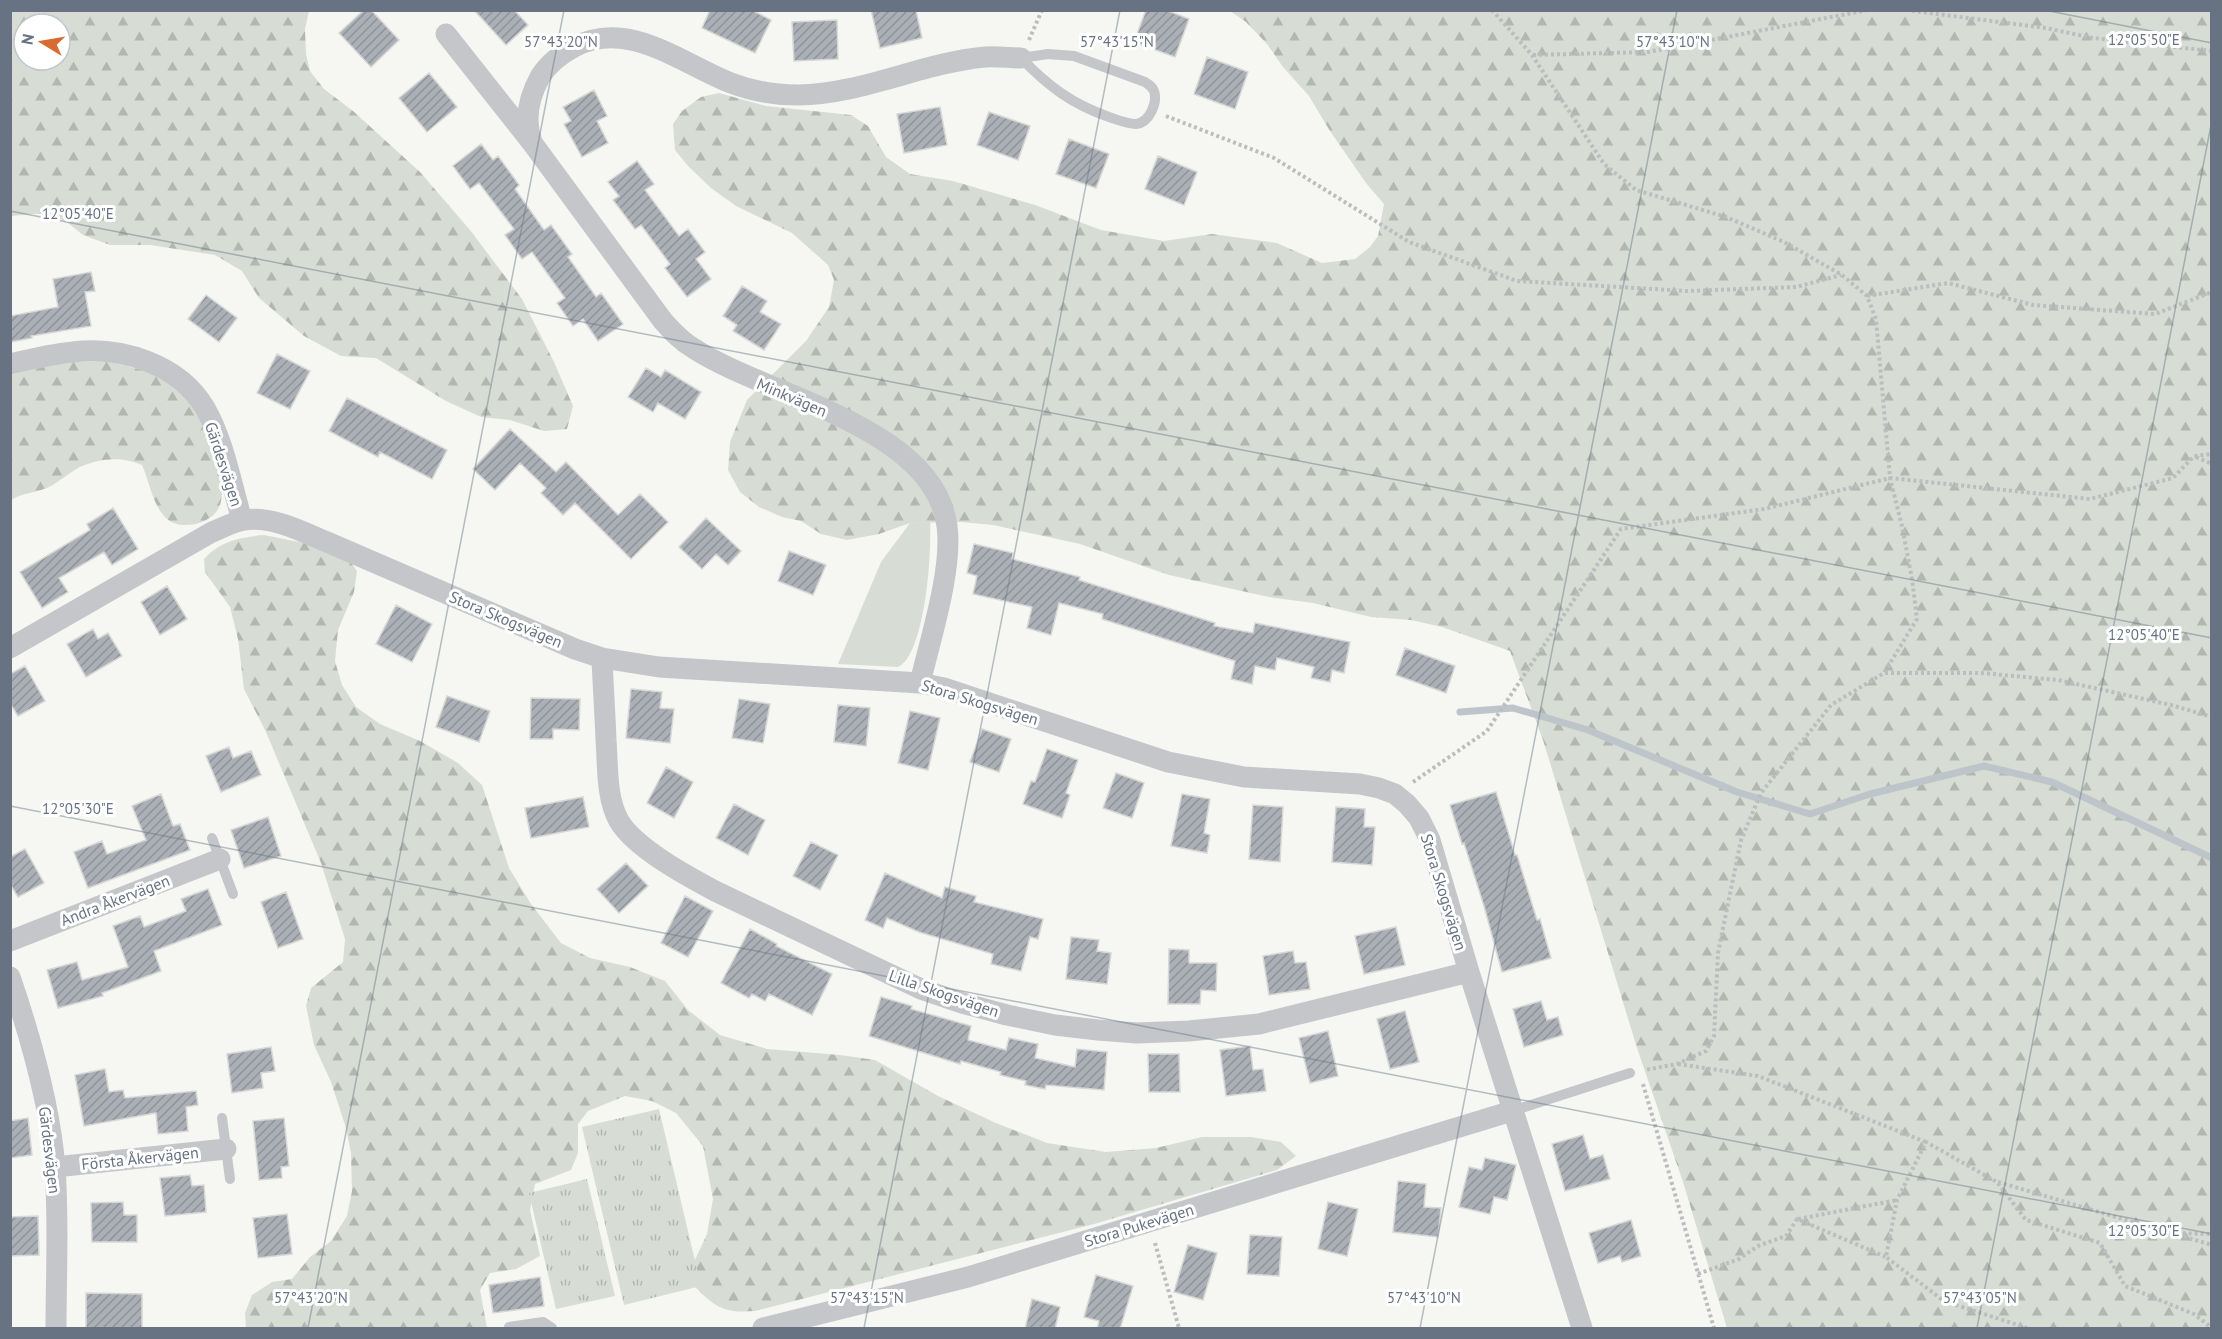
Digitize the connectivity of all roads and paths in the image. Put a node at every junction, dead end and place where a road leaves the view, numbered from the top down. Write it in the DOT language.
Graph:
graph roads {
  1 [pos="1042,10"];
  2 [pos="1491,10"];
  3 [pos="1868,10"];
  4 [pos="1906,10"];
  5 [pos="446,34"];
  6 [pos="2211,51"];
  7 [pos="1532,55"];
  8 [pos="1021,58"];
  9 [pos="1151,110"];
  10 [pos="532,144"];
  11 [pos="1842,275"];
  12 [pos="2211,292"];
  13 [pos="1867,296"];
  14 [pos="10,364"];
  15 [pos="2211,454"];
  16 [pos="2194,456"];
  17 [pos="2211,464"];
  18 [pos="1890,478"];
  19 [pos="242,520"];
  20 [pos="10,648"];
  21 [pos="602,658"];
  22 [pos="1884,674"];
  23 [pos="920,683"];
  24 [pos="2211,717"];
  25 [pos="1395,794"];
  26 [pos="212,838"];
  27 [pos="220,859"];
  28 [pos="233,894"];
  29 [pos="10,941"];
  30 [pos="1469,972"];
  31 [pos="10,977"];
  32 [pos="1677,1064"];
  33 [pos="1634,1072"];
  34 [pos="1512,1110"];
  35 [pos="222,1118"];
  36 [pos="1926,1142"];
  37 [pos="226,1149"];
  38 [pos="55,1167"];
  39 [pos="230,1179"];
  40 [pos="1997,1182"];
  41 [pos="1897,1200"];
  42 [pos="1797,1219"];
  43 [pos="1149,1222"];
  44 [pos="2170,1233"];
  45 [pos="2211,1234"];
  46 [pos="2211,1245"];
  47 [pos="1886,1257"];
  48 [pos="1698,1274"];
  49 [pos="509,1327"];
  50 [pos="56,1329"];
  51 [pos="552,1329"];
  52 [pos="763,1329"];
  53 [pos="1179,1329"];
  54 [pos="1582,1329"];
  55 [pos="1714,1329"];
  56 [pos="2027,1329"];
  57 [pos="2211,1329"];
  1 -- 8 [label="path"];
  2 -- 7 [label="path"];
  3 -- 7 [label="path"];
  4 -- 6 [label="path"];
  5 -- 10 [label="street, Minkvägen"];
  7 -- 11 [label="path"];
  8 -- 9 [label="lane"];
  8 -- 9 [label="lane"];
  8 -- 10 [label="street"];
  9 -- 11 [label="path"];
  10 -- 23 [label="street, Minkvägen"];
  11 -- 13 [label="path"];
  12 -- 13 [label="path"];
  13 -- 18 [label="path"];
  14 -- 19 [label="street, Gärdesvägen"];
  15 -- 16 [label="path"];
  16 -- 17 [label="path"];
  16 -- 18 [label="path"];
  18 -- 22 [label="path"];
  18 -- 25 [label="path"];
  19 -- 20 [label="street, Stora Skogsvägen"];
  19 -- 21 [label="street, Stora Skogsvägen"];
  21 -- 23 [label="street, Stora Skogsvägen"];
  21 -- 30 [label="street, Lilla Skogsvägen"];
  22 -- 24 [label="path"];
  22 -- 32 [label="path"];
  23 -- 25 [label="street, Stora Skogsvägen"];
  25 -- 30 [label="street, Stora Skogsvägen"];
  26 -- 27 [label="lane"];
  27 -- 28 [label="lane"];
  27 -- 29 [label="street, Andra Åkervägen"];
  30 -- 34 [label="street, Stora Skogsvägen"];
  31 -- 38 [label="street, Gärdesvägen"];
  32 -- 33 [label="path"];
  32 -- 36 [label="path"];
  33 -- 34 [label="lane"];
  33 -- 48 [label="path"];
  34 -- 43 [label="street, Stora Pukevägen"];
  34 -- 54 [label="street, Stora Skogsvägen"];
  35 -- 37 [label="lane"];
  36 -- 40 [label="path"];
  36 -- 41 [label="path"];
  37 -- 38 [label="street, Första Åkervägen"];
  37 -- 39 [label="lane"];
  38 -- 50 [label="street, Gärdesvägen"];
  40 -- 44 [label="path"];
  40 -- 57 [label="path"];
  41 -- 42 [label="path"];
  41 -- 47 [label="path"];
  42 -- 47 [label="path"];
  42 -- 48 [label="path"];
  43 -- 52 [label="street, Stora Pukevägen"];
  43 -- 53 [label="path"];
  44 -- 45 [label="path"];
  44 -- 46 [label="path"];
  47 -- 56 [label="path"];
  48 -- 55 [label="path"];
  49 -- 51 [label="lane"];
}
